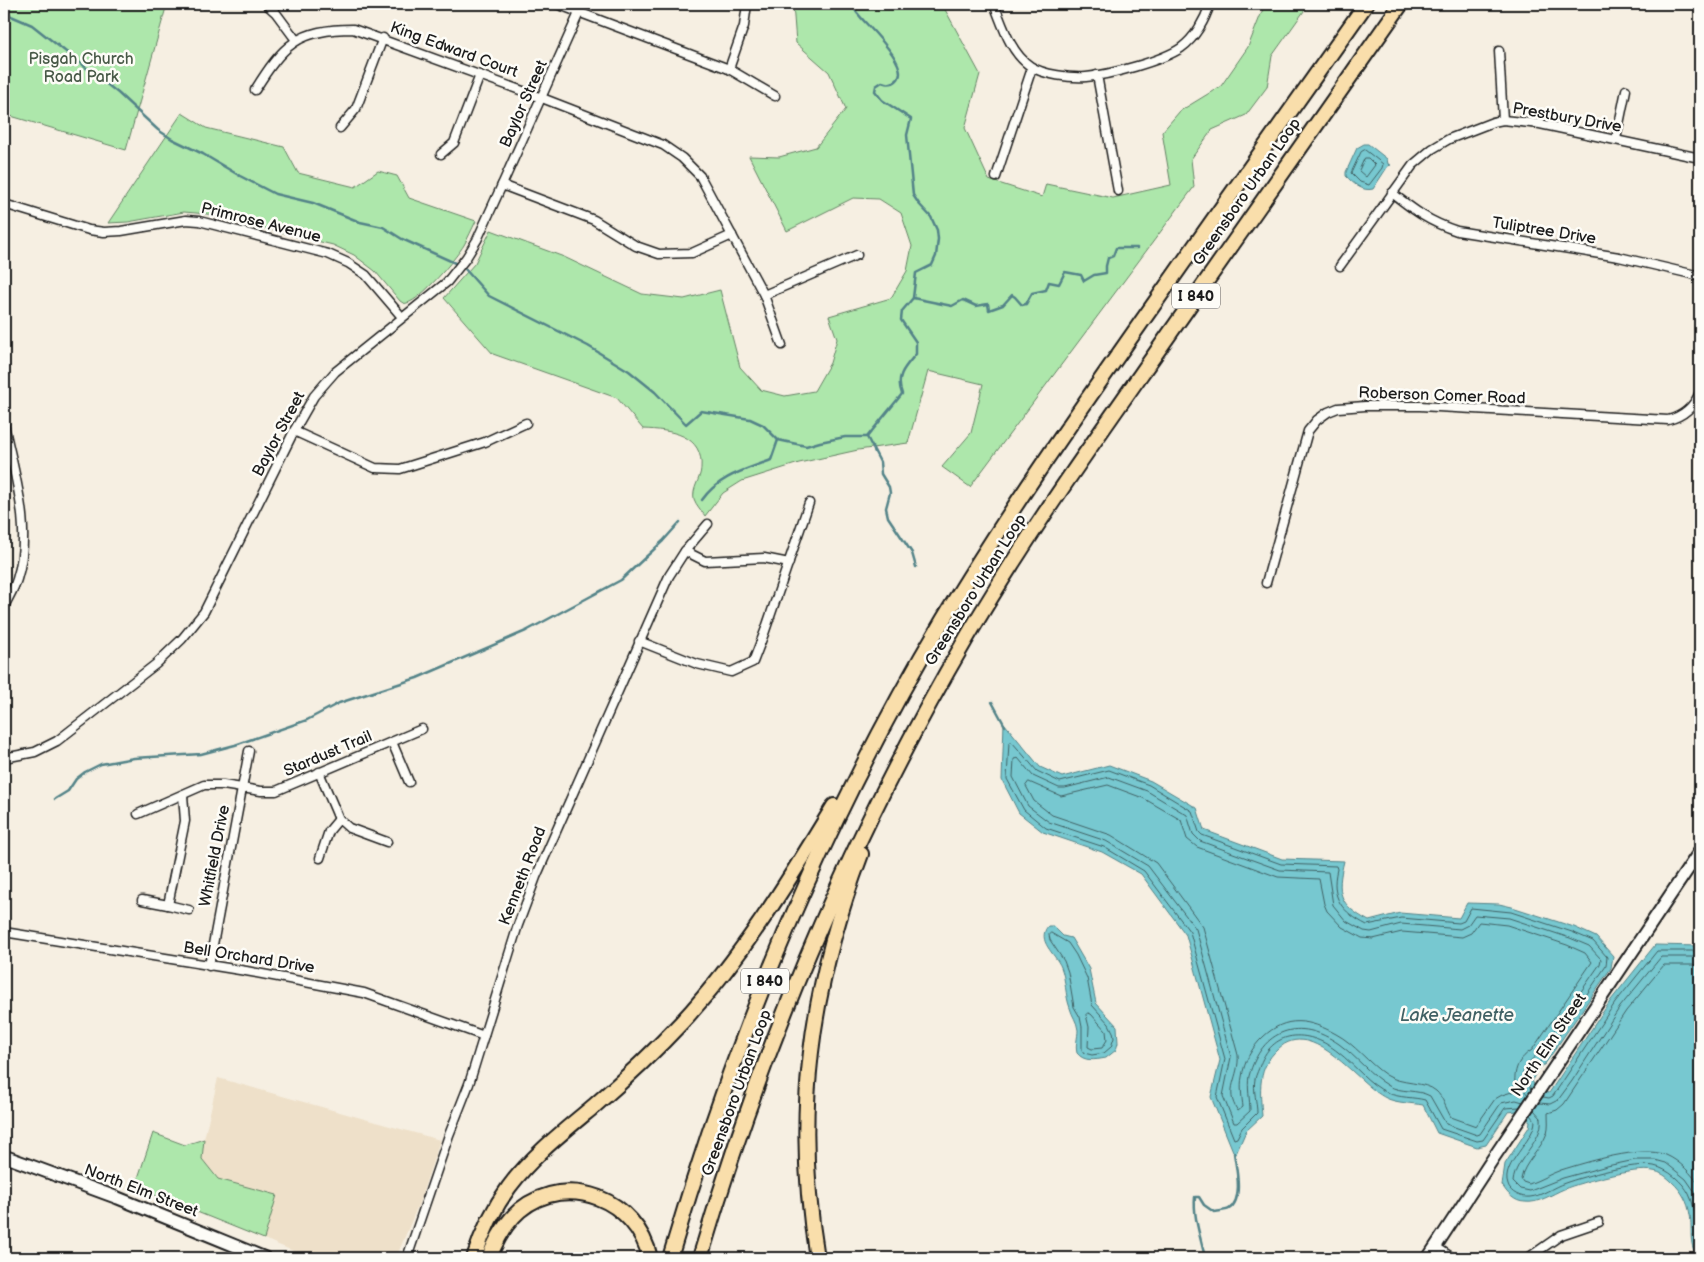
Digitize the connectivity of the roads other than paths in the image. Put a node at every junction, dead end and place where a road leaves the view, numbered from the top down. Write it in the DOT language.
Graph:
graph roads {
  1 [pos="266,4"];
  2 [pos="557,4"];
  3 [pos="583,4"];
  4 [pos="747,4"];
  5 [pos="994,4"];
  6 [pos="1210,4"];
  7 [pos="1366,4"];
  8 [pos="1401,4"];
  9 [pos="579,12"];
  10 [pos="383,38"];
  11 [pos="296,40"];
  12 [pos="1499,51"];
  13 [pos="1032,68"];
  14 [pos="729,70"];
  15 [pos="480,75"];
  16 [pos="1098,75"];
  17 [pos="255,90"];
  18 [pos="1626,90"];
  19 [pos="774,96"];
  20 [pos="542,98"];
  21 [pos="1503,120"];
  22 [pos="340,128"];
  23 [pos="1616,139"];
  24 [pos="441,154"];
  25 [pos="1700,158"];
  26 [pos="996,177"];
  27 [pos="502,185"];
  28 [pos="1118,190"];
  29 [pos="1392,194"];
  30 [pos="4,204"];
  31 [pos="732,235"];
  32 [pos="856,255"];
  33 [pos="1340,266"];
  34 [pos="1700,276"];
  35 [pos="764,295"];
  36 [pos="402,317"];
  37 [pos="782,345"];
  38 [pos="1700,392"];
  39 [pos="526,423"];
  40 [pos="4,424"];
  41 [pos="294,431"];
  42 [pos="809,503"];
  43 [pos="708,524"];
  44 [pos="685,551"];
  45 [pos="789,563"];
  46 [pos="1266,583"];
  47 [pos="4,607"];
  48 [pos="639,641"];
  49 [pos="889,715"];
  50 [pos="422,729"];
  51 [pos="392,742"];
  52 [pos="249,752"];
  53 [pos="4,758"];
  54 [pos="319,772"];
  55 [pos="890,776"];
  56 [pos="409,782"];
  57 [pos="242,788"];
  58 [pos="183,795"];
  59 [pos="138,814"];
  60 [pos="339,820"];
  61 [pos="387,842"];
  62 [pos="1700,852"];
  63 [pos="320,858"];
  64 [pos="142,900"];
  65 [pos="168,905"];
  66 [pos="189,910"];
  67 [pos="4,932"];
  68 [pos="209,966"];
  69 [pos="484,1036"];
  70 [pos="4,1156"];
  71 [pos="1599,1222"];
  72 [pos="1436,1247"];
  73 [pos="265,1258"];
  74 [pos="406,1258"];
  75 [pos="474,1258"];
  76 [pos="489,1258"];
  77 [pos="650,1258"];
  78 [pos="670,1258"];
  79 [pos="700,1258"];
  80 [pos="817,1258"];
  81 [pos="1428,1258"];
  82 [pos="1453,1258"];
  83 [pos="1528,1258"];
  1 -- 11 [label="street"];
  2 -- 9 [label="street"];
  3 -- 9 [label="street, Baylor Street"];
  4 -- 14 [label="street"];
  5 -- 13 [label="street"];
  6 -- 16 [label="street"];
  7 -- 49 [label="highway, Greensboro Urban Loop / I 840"];
  8 -- 55 [label="highway, Greensboro Urban Loop / I 840"];
  9 -- 14 [label="street"];
  9 -- 20 [label="street, Baylor Street"];
  10 -- 11 [label="street, King Edward Court"];
  10 -- 15 [label="street, King Edward Court"];
  10 -- 22 [label="street"];
  11 -- 17 [label="street, King Edward Court"];
  12 -- 21 [label="street"];
  13 -- 16 [label="street"];
  13 -- 26 [label="street"];
  14 -- 19 [label="street"];
  15 -- 20 [label="street, King Edward Court"];
  15 -- 24 [label="street"];
  16 -- 28 [label="street"];
  18 -- 23 [label="street"];
  20 -- 27 [label="street, Baylor Street"];
  20 -- 31 [label="street, King Edward Court"];
  21 -- 23 [label="street, Prestbury Drive"];
  21 -- 29 [label="street, Prestbury Drive"];
  23 -- 25 [label="street, Prestbury Drive"];
  27 -- 31 [label="street"];
  27 -- 36 [label="street, Baylor Street"];
  29 -- 33 [label="street, Prestbury Drive"];
  29 -- 34 [label="street, Tuliptree Drive"];
  30 -- 36 [label="street, Primrose Avenue"];
  31 -- 35 [label="street, King Edward Court"];
  32 -- 35 [label="street"];
  35 -- 37 [label="street, King Edward Court"];
  36 -- 41 [label="street, Baylor Street"];
  38 -- 46 [label="street, Roberson Comer Road"];
  39 -- 41 [label="street"];
  40 -- 47 [label="street"];
  41 -- 53 [label="street, Baylor Street"];
  42 -- 45 [label="street"];
  43 -- 44 [label="street, Kenneth Road"];
  44 -- 45 [label="street"];
  44 -- 48 [label="street, Kenneth Road"];
  45 -- 48 [label="street"];
  48 -- 69 [label="street, Kenneth Road"];
  49 -- 75 [label="highway"];
  49 -- 78 [label="highway, Greensboro Urban Loop / I 840"];
  50 -- 51 [label="street, Stardust Trail"];
  51 -- 54 [label="street, Stardust Trail"];
  51 -- 56 [label="street"];
  52 -- 57 [label="street, Whitfield Drive"];
  54 -- 57 [label="street, Stardust Trail"];
  54 -- 60 [label="street"];
  55 -- 79 [label="highway, Greensboro Urban Loop / I 840"];
  55 -- 80 [label="highway"];
  57 -- 58 [label="street, Stardust Trail"];
  57 -- 68 [label="street, Whitfield Drive"];
  58 -- 59 [label="street, Stardust Trail"];
  58 -- 65 [label="street"];
  60 -- 61 [label="street"];
  60 -- 63 [label="street"];
  62 -- 72 [label="main road, North Elm Street"];
  64 -- 65 [label="street"];
  65 -- 66 [label="street"];
  67 -- 68 [label="street, Bell Orchard Drive"];
  68 -- 69 [label="street, Bell Orchard Drive"];
  69 -- 74 [label="street, Kenneth Road"];
  70 -- 73 [label="main road, North Elm Street"];
  71 -- 83 [label="street"];
  72 -- 81 [label="main road, North Elm Street"];
  72 -- 82 [label="street"];
  76 -- 77 [label="highway"];
}
